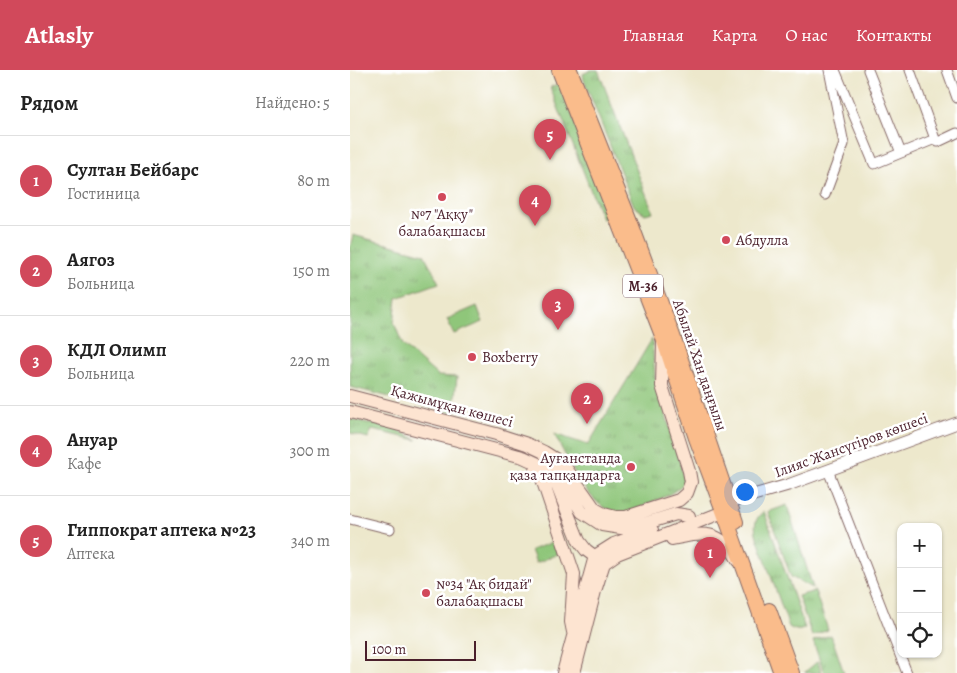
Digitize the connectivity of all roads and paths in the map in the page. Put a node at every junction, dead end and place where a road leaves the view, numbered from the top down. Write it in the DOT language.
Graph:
graph roads {
  1 [pos="559,70"];
  2 [pos="570,70"];
  3 [pos="829,70"];
  4 [pos="835,70"];
  5 [pos="868,70"];
  6 [pos="910,70"];
  7 [pos="947,70"];
  8 [pos="957,98"];
  9 [pos="957,134"];
  10 [pos="935,139"];
  11 [pos="901,153"];
  12 [pos="825,195"];
  13 [pos="663,338"];
  14 [pos="350,396"];
  15 [pos="350,412"];
  16 [pos="957,423"];
  17 [pos="544,452"];
  18 [pos="523,457"];
  19 [pos="828,470"];
  20 [pos="556,485"];
  21 [pos="726,506"];
  22 [pos="689,516"];
  23 [pos="350,518"];
  24 [pos="390,529"];
  25 [pos="650,541"];
  26 [pos="599,560"];
  27 [pos="752,590"];
  28 [pos="573,632"];
  29 [pos="563,673"];
  30 [pos="574,673"];
  31 [pos="781,673"];
  32 [pos="792,673"];
  33 [pos="907,673"];
  1 -- 13 [label="main road, Абылай Хан даңғылы / M-36"];
  2 -- 21 [label="main road, Абылай Хан даңғылы / M-36"];
  3 -- 12 [label="street"];
  4 -- 11 [label="street"];
  5 -- 11 [label="street"];
  6 -- 10 [label="street"];
  7 -- 8 [label="street"];
  9 -- 10 [label="street"];
  10 -- 11 [label="street"];
  13 -- 17 [label="main road, Қажымұқан көшесі"];
  13 -- 21 [label="main road, Абылай Хан даңғылы / M-36"];
  14 -- 17 [label="main road, Қажымұқан көшесі"];
  15 -- 18 [label="main road, Қажымұқан көшесі"];
  16 -- 19 [label="street, Ілияс Жансүгіров көшесі"];
  17 -- 20 [label="main road"];
  17 -- 22 [label="main road"];
  18 -- 20 [label="main road"];
  18 -- 28 [label="main road"];
  19 -- 21 [label="street, Ілияс Жансүгіров көшесі"];
  19 -- 33 [label="street"];
  20 -- 26 [label="main road"];
  21 -- 22 [label="main road"];
  21 -- 25 [label="main road"];
  21 -- 27 [label="main road, Абылай Хан даңғылы / M-36"];
  21 -- 32 [label="main road, Абылай Хан даңғылы / M-36"];
  22 -- 26 [label="main road"];
  23 -- 24 [label="street"];
  25 -- 26 [label="main road"];
  25 -- 27 [label="main road"];
  26 -- 28 [label="main road"];
  26 -- 30 [label="main road"];
  27 -- 31 [label="main road, Абылай Хан даңғылы / M-36"];
  28 -- 29 [label="main road"];
}
